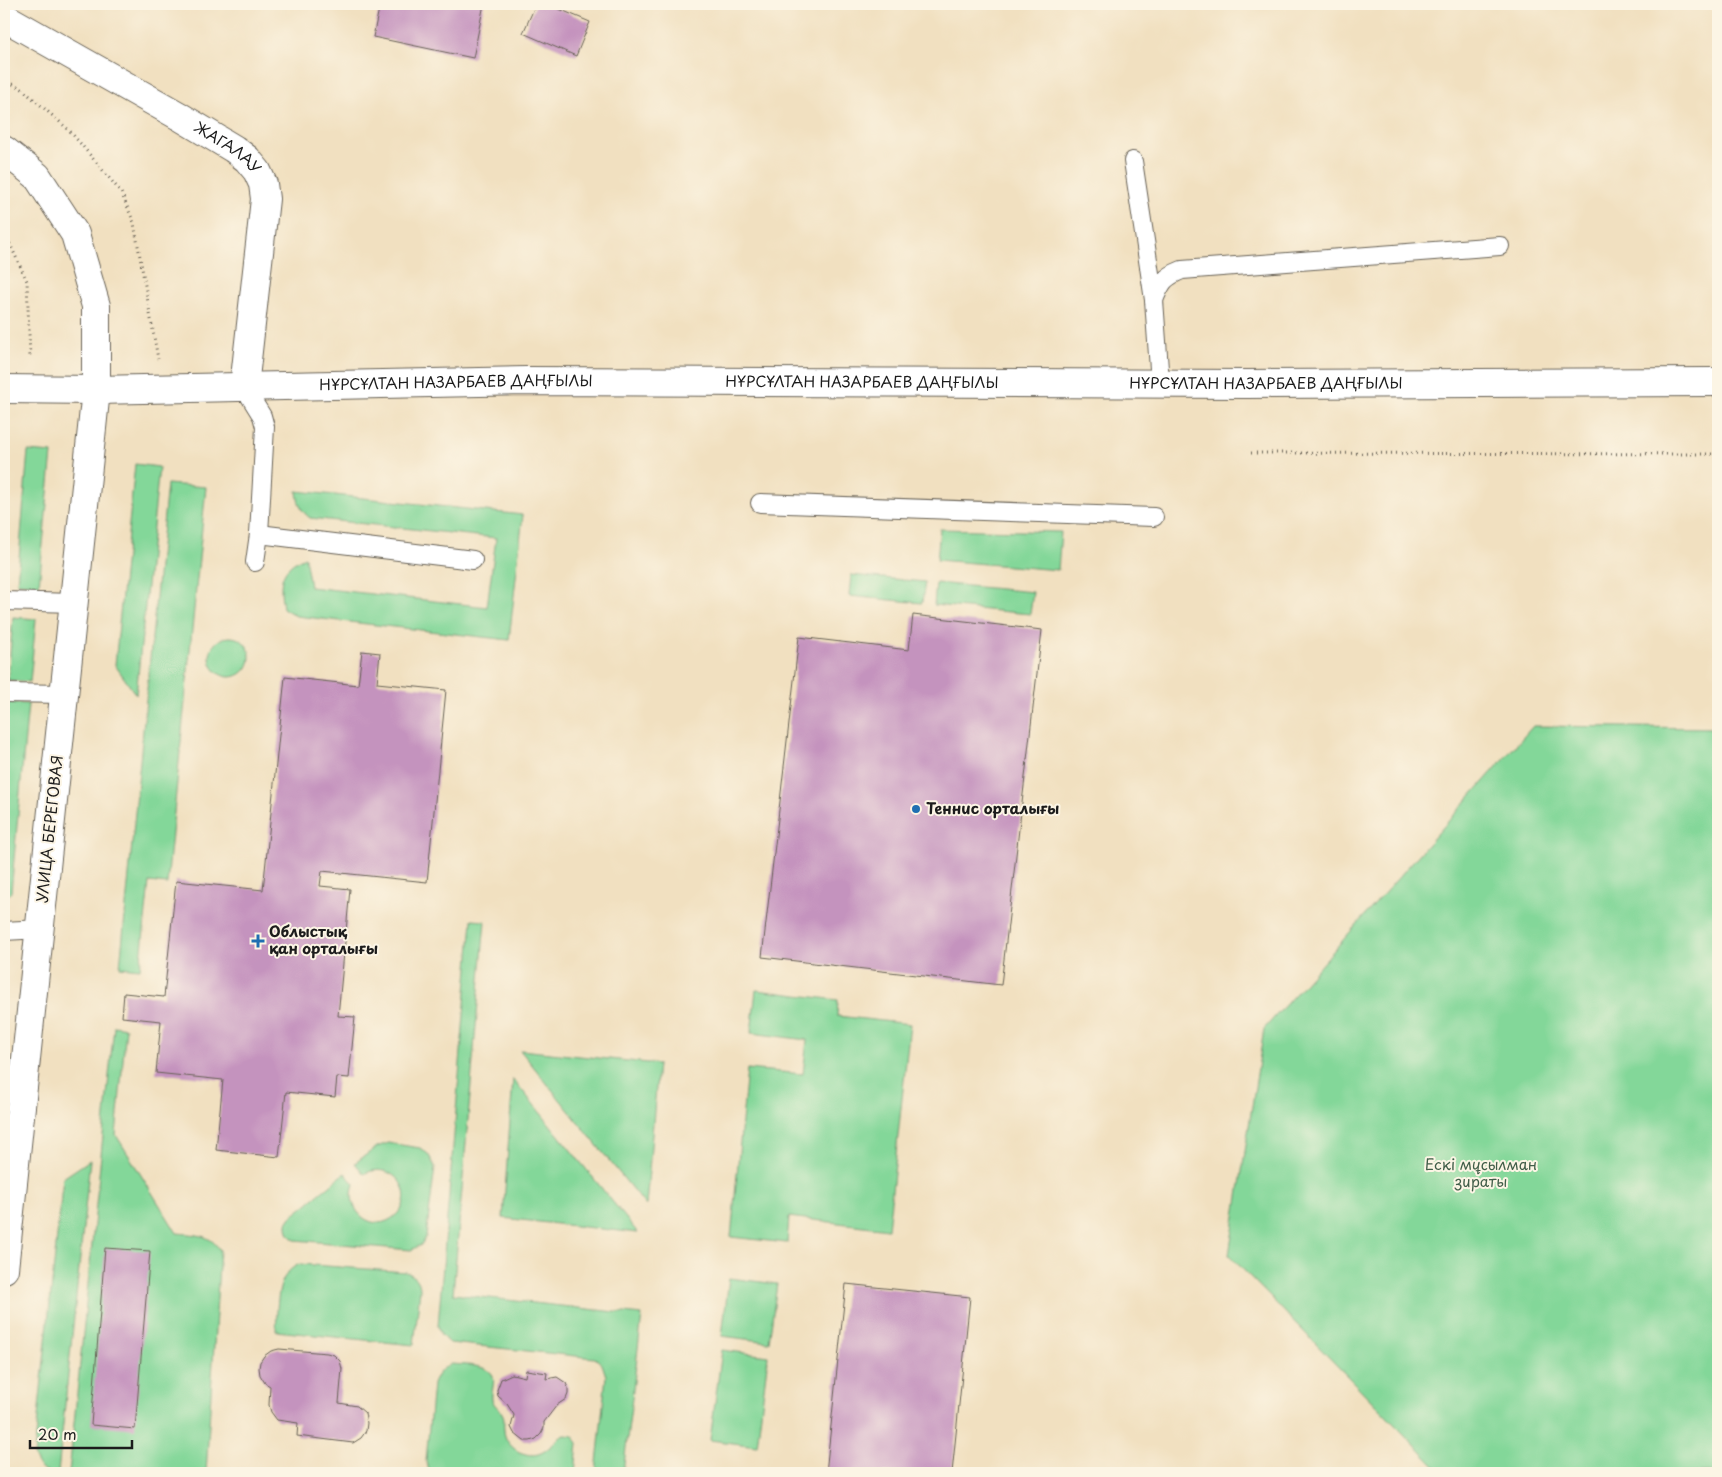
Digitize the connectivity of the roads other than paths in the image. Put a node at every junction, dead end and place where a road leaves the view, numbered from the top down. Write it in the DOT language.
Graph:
graph roads {
  1 [pos="4,17"];
  2 [pos="4,150"];
  3 [pos="1133,161"];
  4 [pos="1500,246"];
  5 [pos="1154,300"];
  6 [pos="1718,382"];
  7 [pos="1160,383"];
  8 [pos="244,388"];
  9 [pos="4,389"];
  10 [pos="96,390"];
  11 [pos="760,503"];
  12 [pos="1154,516"];
  13 [pos="259,534"];
  14 [pos="473,560"];
  15 [pos="255,562"];
  16 [pos="4,601"];
  17 [pos="73,603"];
  18 [pos="4,692"];
  19 [pos="64,694"];
  20 [pos="40,929"];
  21 [pos="4,930"];
  22 [pos="4,1269"];
  1 -- 8 [label="main road, ЖАГАЛАУ"];
  2 -- 10 [label="main road, УЛИЦА БЕРЕГОВАЯ"];
  3 -- 5 [label="lane"];
  4 -- 5 [label="lane"];
  5 -- 7 [label="lane"];
  6 -- 7 [label="main road, НҰРСҰЛТАН НАЗАРБАЕВ ДАҢҒЫЛЫ"];
  7 -- 8 [label="main road, НҰРСҰЛТАН НАЗАРБАЕВ ДАҢҒЫЛЫ"];
  8 -- 10 [label="main road, НҰРСҰЛТАН НАЗАРБАЕВ ДАҢҒЫЛЫ"];
  8 -- 13 [label="lane"];
  9 -- 10 [label="main road, НҰРСҰЛТАН НАЗАРБАЕВ ДАҢҒЫЛЫ"];
  10 -- 17 [label="main road, УЛИЦА БЕРЕГОВАЯ"];
  11 -- 12 [label="lane"];
  13 -- 14 [label="lane"];
  13 -- 15 [label="lane"];
  16 -- 17 [label="lane"];
  17 -- 19 [label="main road, УЛИЦА БЕРЕГОВАЯ"];
  18 -- 19 [label="lane"];
  19 -- 20 [label="main road, УЛИЦА БЕРЕГОВАЯ"];
  20 -- 21 [label="lane"];
  20 -- 22 [label="main road, УЛИЦА БЕРЕГОВАЯ"];
}
